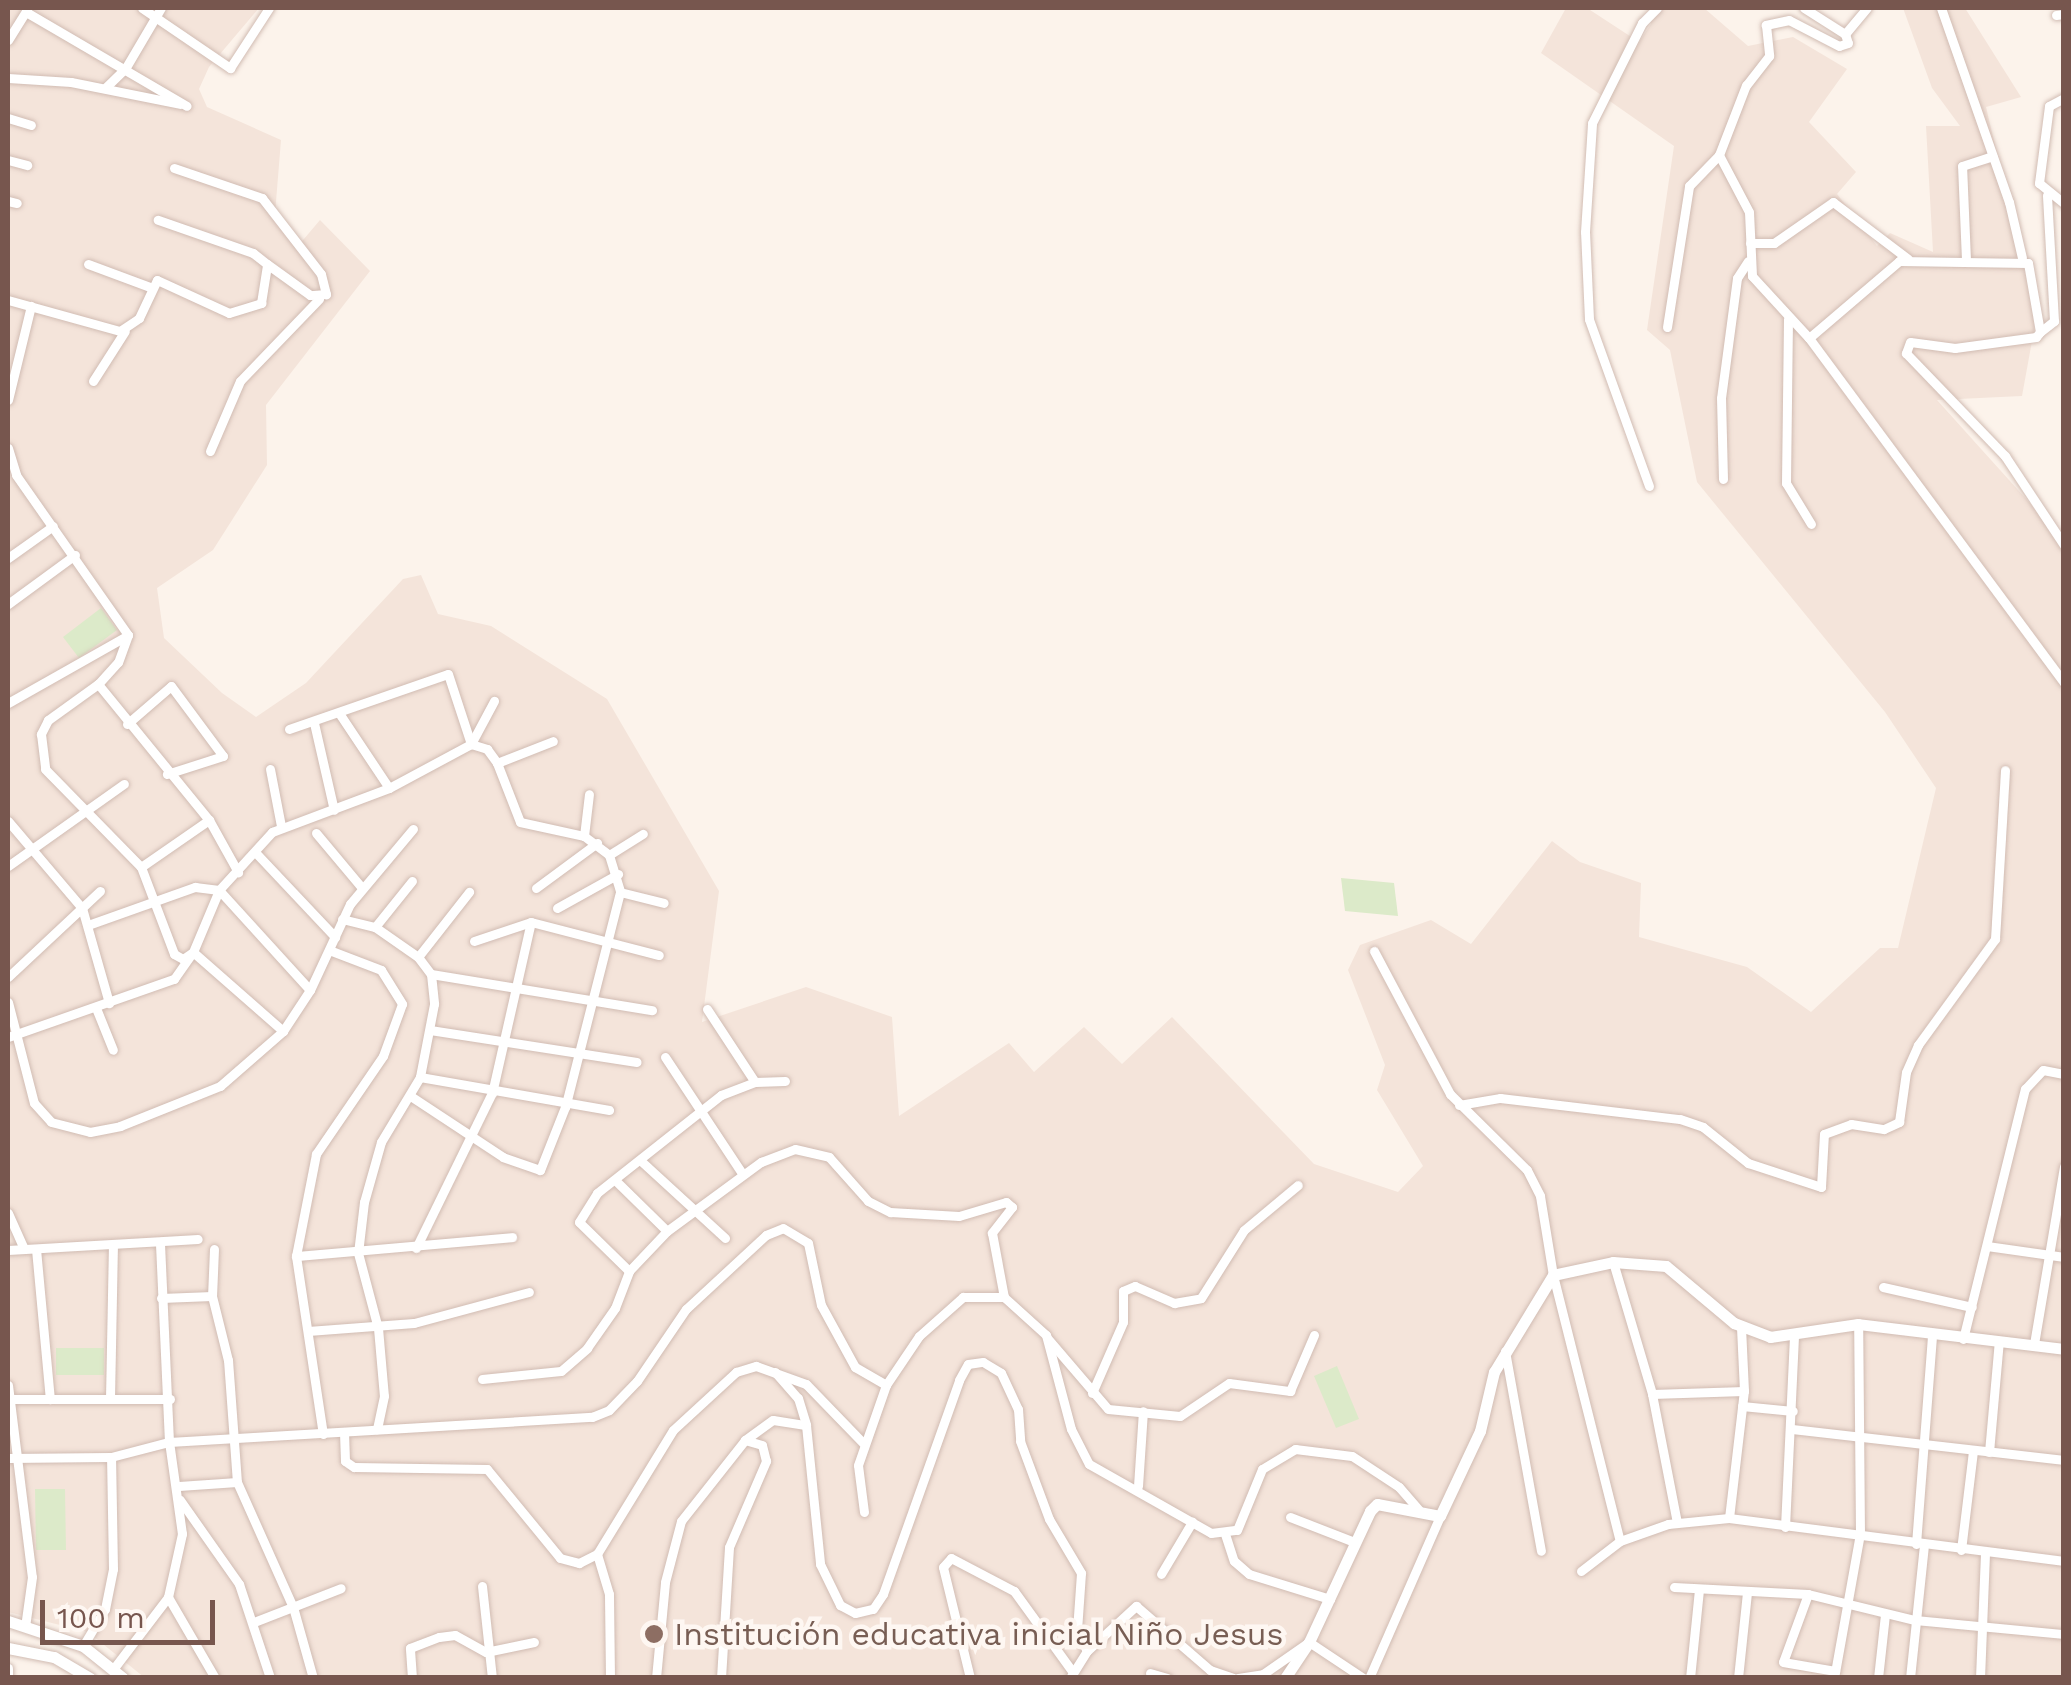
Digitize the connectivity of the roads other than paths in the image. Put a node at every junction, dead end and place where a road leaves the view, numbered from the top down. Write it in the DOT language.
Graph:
graph roads {
  1 [pos="142,8"];
  2 [pos="269,8"];
  3 [pos="1657,8"];
  4 [pos="1804,8"];
  5 [pos="1866,8"];
  6 [pos="1941,8"];
  7 [pos="28,10"];
  8 [pos="158,12"];
  9 [pos="1845,34"];
  10 [pos="8,40"];
  11 [pos="125,69"];
  12 [pos="8,78"];
  13 [pos="106,88"];
  14 [pos="2064,98"];
  15 [pos="8,118"];
  16 [pos="31,124"];
  17 [pos="1718,155"];
  18 [pos="1992,156"];
  19 [pos="8,160"];
  20 [pos="27,164"];
  21 [pos="174,168"];
  22 [pos="2048,195"];
  23 [pos="2064,203"];
  24 [pos="158,220"];
  25 [pos="1750,243"];
  26 [pos="2022,258"];
  27 [pos="1908,259"];
  28 [pos="1966,260"];
  29 [pos="1748,261"];
  30 [pos="88,264"];
  31 [pos="266,264"];
  32 [pos="150,286"];
  33 [pos="319,299"];
  34 [pos="8,300"];
  35 [pos="31,306"];
  36 [pos="1788,319"];
  37 [pos="126,328"];
  38 [pos="1666,328"];
  39 [pos="2040,332"];
  40 [pos="1810,338"];
  41 [pos="94,381"];
  42 [pos="8,400"];
  43 [pos="8,448"];
  44 [pos="210,451"];
  45 [pos="1723,479"];
  46 [pos="1650,486"];
  47 [pos="1811,524"];
  48 [pos="53,526"];
  49 [pos="2064,546"];
  50 [pos="75,555"];
  51 [pos="8,558"];
  52 [pos="8,604"];
  53 [pos="128,635"];
  54 [pos="2064,683"];
  55 [pos="98,684"];
  56 [pos="494,700"];
  57 [pos="8,704"];
  58 [pos="339,713"];
  59 [pos="314,723"];
  60 [pos="128,724"];
  61 [pos="289,729"];
  62 [pos="553,741"];
  63 [pos="471,744"];
  64 [pos="497,763"];
  65 [pos="270,769"];
  66 [pos="2006,770"];
  67 [pos="167,774"];
  68 [pos="124,784"];
  69 [pos="389,788"];
  70 [pos="589,794"];
  71 [pos="85,810"];
  72 [pos="334,810"];
  73 [pos="209,820"];
  74 [pos="8,821"];
  75 [pos="281,826"];
  76 [pos="413,829"];
  77 [pos="316,834"];
  78 [pos="642,834"];
  79 [pos="584,836"];
  80 [pos="597,844"];
  81 [pos="29,849"];
  82 [pos="255,852"];
  83 [pos="609,855"];
  84 [pos="8,866"];
  85 [pos="141,867"];
  86 [pos="238,872"];
  87 [pos="618,874"];
  88 [pos="412,881"];
  89 [pos="362,888"];
  90 [pos="536,888"];
  91 [pos="219,890"];
  92 [pos="100,891"];
  93 [pos="469,892"];
  94 [pos="620,892"];
  95 [pos="153,902"];
  96 [pos="664,903"];
  97 [pos="82,908"];
  98 [pos="557,908"];
  99 [pos="342,920"];
  100 [pos="530,922"];
  101 [pos="88,925"];
  102 [pos="375,927"];
  103 [pos="335,937"];
  104 [pos="604,940"];
  105 [pos="474,941"];
  106 [pos="329,950"];
  107 [pos="1374,951"];
  108 [pos="193,952"];
  109 [pos="659,955"];
  110 [pos="418,957"];
  111 [pos="431,974"];
  112 [pos="8,978"];
  113 [pos="515,984"];
  114 [pos="310,990"];
  115 [pos="590,996"];
  116 [pos="8,1002"];
  117 [pos="109,1003"];
  118 [pos="96,1008"];
  119 [pos="652,1010"];
  120 [pos="707,1010"];
  121 [pos="282,1030"];
  122 [pos="430,1030"];
  123 [pos="12,1036"];
  124 [pos="502,1041"];
  125 [pos="113,1050"];
  126 [pos="578,1053"];
  127 [pos="665,1057"];
  128 [pos="637,1062"];
  129 [pos="2064,1074"];
  130 [pos="420,1078"];
  131 [pos="785,1081"];
  132 [pos="756,1082"];
  133 [pos="492,1093"];
  134 [pos="412,1098"];
  135 [pos="1459,1105"];
  136 [pos="566,1107"];
  137 [pos="704,1107"];
  138 [pos="609,1110"];
  139 [pos="473,1140"];
  140 [pos="641,1161"];
  141 [pos="2064,1167"];
  142 [pos="743,1175"];
  143 [pos="616,1181"];
  144 [pos="1298,1185"];
  145 [pos="695,1211"];
  146 [pos="8,1213"];
  147 [pos="667,1231"];
  148 [pos="512,1237"];
  149 [pos="725,1238"];
  150 [pos="198,1239"];
  151 [pos="160,1242"];
  152 [pos="112,1245"];
  153 [pos="1987,1246"];
  154 [pos="416,1248"];
  155 [pos="24,1249"];
  156 [pos="36,1249"];
  157 [pos="214,1249"];
  158 [pos="8,1250"];
  159 [pos="358,1253"];
  160 [pos="2050,1255"];
  161 [pos="296,1256"];
  162 [pos="2064,1257"];
  163 [pos="1613,1262"];
  164 [pos="630,1271"];
  165 [pos="1553,1274"];
  166 [pos="1883,1287"];
  167 [pos="529,1292"];
  168 [pos="212,1296"];
  169 [pos="161,1298"];
  170 [pos="1004,1298"];
  171 [pos="1972,1307"];
  172 [pos="1858,1324"];
  173 [pos="378,1328"];
  174 [pos="1741,1328"];
  175 [pos="308,1331"];
  176 [pos="1314,1335"];
  177 [pos="1794,1336"];
  178 [pos="1932,1336"];
  179 [pos="1048,1339"];
  180 [pos="1963,1339"];
  181 [pos="1999,1341"];
  182 [pos="2034,1344"];
  183 [pos="2064,1349"];
  184 [pos="1505,1351"];
  185 [pos="775,1372"];
  186 [pos="482,1379"];
  187 [pos="886,1384"];
  188 [pos="8,1385"];
  189 [pos="1744,1391"];
  190 [pos="1092,1392"];
  191 [pos="1652,1394"];
  192 [pos="10,1398"];
  193 [pos="50,1399"];
  194 [pos="110,1399"];
  195 [pos="170,1399"];
  196 [pos="1742,1406"];
  197 [pos="1143,1411"];
  198 [pos="1793,1411"];
  199 [pos="806,1425"];
  200 [pos="377,1429"];
  201 [pos="1792,1429"];
  202 [pos="344,1432"];
  203 [pos="323,1434"];
  204 [pos="236,1438"];
  205 [pos="745,1440"];
  206 [pos="1862,1440"];
  207 [pos="168,1442"];
  208 [pos="863,1443"];
  209 [pos="1926,1446"];
  210 [pos="1973,1451"];
  211 [pos="1989,1452"];
  212 [pos="111,1457"];
  213 [pos="8,1458"];
  214 [pos="22,1458"];
  215 [pos="2064,1460"];
  216 [pos="237,1482"];
  217 [pos="179,1486"];
  218 [pos="1138,1486"];
  219 [pos="180,1500"];
  220 [pos="1420,1510"];
  221 [pos="864,1512"];
  222 [pos="1290,1516"];
  223 [pos="1440,1516"];
  224 [pos="1729,1518"];
  225 [pos="1192,1522"];
  226 [pos="1678,1522"];
  227 [pos="1785,1527"];
  228 [pos="1225,1534"];
  229 [pos="1860,1534"];
  230 [pos="1620,1541"];
  231 [pos="1354,1542"];
  232 [pos="1920,1544"];
  233 [pos="1961,1550"];
  234 [pos="1541,1551"];
  235 [pos="597,1554"];
  236 [pos="1986,1556"];
  237 [pos="2064,1560"];
  238 [pos="1581,1571"];
  239 [pos="1161,1574"];
  240 [pos="482,1586"];
  241 [pos="341,1588"];
  242 [pos="1674,1588"];
  243 [pos="1699,1589"];
  244 [pos="1747,1592"];
  245 [pos="1808,1594"];
  246 [pos="168,1597"];
  247 [pos="1330,1599"];
  248 [pos="1847,1599"];
  249 [pos="293,1607"];
  250 [pos="1885,1615"];
  251 [pos="1915,1620"];
  252 [pos="8,1622"];
  253 [pos="254,1622"];
  254 [pos="25,1627"];
  255 [pos="1981,1628"];
  256 [pos="2064,1634"];
  257 [pos="534,1642"];
  258 [pos="1310,1642"];
  259 [pos="83,1646"];
  260 [pos="8,1648"];
  261 [pos="1087,1651"];
  262 [pos="486,1652"];
  263 [pos="8,1668"];
  264 [pos="119,1672"];
  265 [pos="1150,1673"];
  266 [pos="1071,1674"];
  267 [pos="1834,1674"];
  268 [pos="1284,1676"];
  269 [pos="8,1678"];
  270 [pos="90,1678"];
  271 [pos="215,1678"];
  272 [pos="270,1678"];
  273 [pos="313,1678"];
  274 [pos="412,1678"];
  275 [pos="492,1678"];
  276 [pos="610,1678"];
  277 [pos="656,1678"];
  278 [pos="722,1678"];
  279 [pos="970,1678"];
  280 [pos="1167,1678"];
  281 [pos="1235,1678"];
  282 [pos="1366,1678"];
  283 [pos="1690,1678"];
  284 [pos="1738,1678"];
  285 [pos="1878,1678"];
  286 [pos="1910,1678"];
  287 [pos="1980,1678"];
  1 -- 8 [label="street"];
  2 -- 8 [label="street"];
  3 -- 46 [label="street"];
  4 -- 9 [label="street"];
  5 -- 9 [label="street"];
  6 -- 18 [label="street"];
  7 -- 10 [label="street"];
  7 -- 11 [label="street"];
  8 -- 11 [label="street"];
  9 -- 17 [label="street"];
  11 -- 13 [label="street"];
  11 -- 13 [label="street"];
  12 -- 13 [label="street"];
  14 -- 22 [label="street"];
  15 -- 16 [label="street"];
  17 -- 25 [label="street"];
  17 -- 38 [label="street"];
  18 -- 26 [label="street"];
  18 -- 28 [label="street"];
  19 -- 20 [label="street"];
  21 -- 33 [label="street"];
  22 -- 23 [label="street"];
  22 -- 39 [label="street"];
  24 -- 31 [label="street"];
  25 -- 27 [label="street"];
  25 -- 29 [label="street"];
  26 -- 28 [label="street"];
  26 -- 39 [label="street"];
  27 -- 28 [label="street"];
  27 -- 40 [label="street"];
  29 -- 36 [label="street"];
  29 -- 45 [label="street"];
  30 -- 32 [label="street"];
  31 -- 32 [label="street"];
  31 -- 33 [label="street"];
  32 -- 37 [label="street"];
  33 -- 44 [label="street"];
  34 -- 35 [label="street"];
  35 -- 37 [label="street"];
  35 -- 42 [label="street"];
  36 -- 40 [label="street"];
  36 -- 47 [label="street"];
  37 -- 41 [label="street"];
  39 -- 49 [label="street"];
  40 -- 54 [label="street"];
  43 -- 48 [label="street"];
  48 -- 50 [label="street"];
  48 -- 51 [label="street"];
  50 -- 52 [label="street"];
  50 -- 53 [label="street"];
  53 -- 55 [label="street"];
  53 -- 57 [label="street"];
  55 -- 60 [label="street"];
  55 -- 71 [label="street"];
  56 -- 63 [label="street"];
  58 -- 59 [label="street"];
  58 -- 63 [label="street"];
  58 -- 69 [label="street"];
  59 -- 61 [label="street"];
  59 -- 72 [label="street"];
  60 -- 67 [label="street"];
  60 -- 67 [label="street"];
  62 -- 64 [label="street"];
  63 -- 64 [label="street"];
  63 -- 69 [label="street"];
  64 -- 79 [label="street"];
  65 -- 75 [label="street"];
  66 -- 135 [label="street"];
  67 -- 73 [label="street"];
  68 -- 71 [label="street"];
  69 -- 72 [label="street"];
  70 -- 79 [label="street"];
  71 -- 81 [label="street"];
  71 -- 85 [label="street"];
  72 -- 75 [label="street"];
  73 -- 85 [label="street"];
  73 -- 86 [label="street"];
  74 -- 81 [label="street"];
  75 -- 82 [label="street"];
  76 -- 89 [label="street"];
  77 -- 89 [label="street"];
  78 -- 83 [label="street"];
  79 -- 80 [label="street"];
  80 -- 83 [label="street"];
  80 -- 90 [label="street"];
  81 -- 84 [label="street"];
  81 -- 97 [label="street"];
  82 -- 86 [label="street"];
  82 -- 103 [label="street"];
  83 -- 87 [label="street"];
  85 -- 95 [label="street"];
  86 -- 91 [label="street"];
  87 -- 94 [label="street"];
  87 -- 98 [label="street"];
  88 -- 102 [label="street"];
  89 -- 99 [label="street"];
  91 -- 95 [label="street"];
  91 -- 108 [label="street"];
  91 -- 114 [label="street"];
  92 -- 97 [label="street"];
  93 -- 110 [label="street"];
  94 -- 96 [label="street"];
  94 -- 104 [label="street"];
  95 -- 101 [label="street"];
  95 -- 108 [label="street"];
  97 -- 101 [label="street"];
  97 -- 112 [label="street"];
  99 -- 102 [label="street"];
  99 -- 103 [label="street"];
  100 -- 104 [label="street"];
  100 -- 105 [label="street"];
  100 -- 113 [label="street"];
  101 -- 117 [label="street"];
  102 -- 110 [label="street"];
  103 -- 106 [label="street"];
  104 -- 109 [label="street"];
  104 -- 115 [label="street"];
  106 -- 114 [label="street"];
  106 -- 161 [label="street"];
  107 -- 135 [label="street"];
  108 -- 117 [label="street"];
  108 -- 121 [label="street"];
  110 -- 111 [label="street"];
  111 -- 113 [label="street"];
  111 -- 122 [label="street"];
  113 -- 115 [label="street"];
  113 -- 124 [label="street"];
  114 -- 121 [label="street"];
  115 -- 119 [label="street"];
  115 -- 126 [label="street"];
  116 -- 123 [label="street"];
  117 -- 118 [label="street"];
  118 -- 123 [label="street"];
  118 -- 125 [label="street"];
  120 -- 132 [label="street"];
  121 -- 123 [label="street"];
  122 -- 124 [label="street"];
  122 -- 130 [label="street"];
  124 -- 126 [label="street"];
  124 -- 133 [label="street"];
  126 -- 128 [label="street"];
  126 -- 136 [label="street"];
  127 -- 137 [label="street"];
  129 -- 153 [label="street"];
  130 -- 133 [label="street"];
  130 -- 134 [label="street"];
  131 -- 132 [label="street"];
  132 -- 137 [label="street"];
  133 -- 136 [label="street"];
  133 -- 139 [label="street"];
  134 -- 139 [label="street"];
  134 -- 159 [label="street"];
  135 -- 165 [label="street"];
  136 -- 138 [label="street"];
  136 -- 139 [label="street"];
  137 -- 140 [label="street"];
  137 -- 142 [label="street"];
  139 -- 154 [label="street"];
  140 -- 143 [label="street"];
  140 -- 145 [label="street"];
  141 -- 160 [label="street"];
  142 -- 145 [label="street"];
  142 -- 170 [label="street"];
  143 -- 147 [label="street"];
  143 -- 164 [label="street"];
  144 -- 190 [label="street"];
  145 -- 147 [label="street"];
  145 -- 149 [label="street"];
  146 -- 155 [label="street"];
  147 -- 164 [label="street"];
  148 -- 154 [label="street"];
  150 -- 151 [label="street"];
  151 -- 152 [label="street"];
  151 -- 169 [label="street"];
  152 -- 156 [label="street"];
  152 -- 194 [label="street"];
  153 -- 160 [label="street"];
  153 -- 171 [label="street"];
  154 -- 159 [label="street"];
  155 -- 156 [label="street"];
  155 -- 158 [label="street"];
  156 -- 193 [label="street"];
  157 -- 168 [label="street"];
  159 -- 161 [label="street"];
  159 -- 173 [label="street"];
  160 -- 162 [label="street"];
  160 -- 182 [label="street"];
  161 -- 175 [label="street"];
  163 -- 165 [label="street"];
  163 -- 174 [label="street"];
  163 -- 191 [label="street"];
  164 -- 186 [label="street"];
  165 -- 184 [label="street"];
  165 -- 230 [label="street"];
  166 -- 171 [label="street"];
  167 -- 173 [label="street"];
  168 -- 169 [label="street"];
  168 -- 204 [label="street"];
  169 -- 195 [label="street"];
  170 -- 179 [label="street"];
  170 -- 187 [label="street"];
  171 -- 180 [label="street"];
  172 -- 177 [label="street"];
  172 -- 178 [label="street"];
  172 -- 206 [label="street"];
  173 -- 175 [label="street"];
  173 -- 200 [label="street"];
  174 -- 177 [label="street"];
  174 -- 189 [label="street"];
  175 -- 203 [label="street"];
  176 -- 197 [label="street"];
  177 -- 198 [label="street"];
  178 -- 180 [label="street"];
  178 -- 209 [label="street"];
  179 -- 190 [label="street"];
  179 -- 218 [label="street"];
  180 -- 181 [label="street"];
  181 -- 182 [label="street"];
  181 -- 211 [label="street"];
  182 -- 183 [label="street"];
  184 -- 223 [label="street"];
  184 -- 234 [label="street"];
  185 -- 199 [label="street"];
  185 -- 208 [label="street"];
  185 -- 235 [label="street"];
  187 -- 200 [label="street"];
  187 -- 208 [label="street"];
  188 -- 192 [label="street"];
  189 -- 191 [label="street"];
  189 -- 196 [label="street"];
  190 -- 197 [label="street"];
  191 -- 226 [label="street"];
  192 -- 193 [label="street"];
  192 -- 214 [label="street"];
  193 -- 194 [label="street"];
  194 -- 195 [label="street"];
  195 -- 207 [label="street"];
  196 -- 198 [label="street"];
  196 -- 224 [label="street"];
  197 -- 218 [label="street"];
  198 -- 201 [label="street"];
  199 -- 205 [label="street"];
  199 -- 261 [label="street"];
  200 -- 202 [label="street"];
  201 -- 206 [label="street"];
  201 -- 227 [label="street"];
  202 -- 203 [label="street"];
  202 -- 235 [label="street"];
  203 -- 204 [label="street"];
  204 -- 207 [label="street"];
  204 -- 216 [label="street"];
  205 -- 277 [label="street"];
  205 -- 278 [label="street"];
  206 -- 209 [label="street"];
  206 -- 229 [label="street"];
  207 -- 212 [label="street"];
  207 -- 217 [label="street"];
  208 -- 221 [label="street"];
  209 -- 210 [label="street"];
  209 -- 232 [label="street"];
  210 -- 211 [label="street"];
  210 -- 233 [label="street"];
  211 -- 215 [label="street"];
  212 -- 214 [label="street"];
  212 -- 259 [label="street"];
  213 -- 214 [label="street"];
  214 -- 254 [label="street"];
  216 -- 217 [label="street"];
  216 -- 249 [label="street"];
  217 -- 219 [label="street"];
  218 -- 225 [label="street"];
  219 -- 246 [label="street"];
  219 -- 253 [label="street"];
  220 -- 223 [label="street"];
  220 -- 228 [label="street"];
  220 -- 231 [label="street"];
  222 -- 231 [label="street"];
  223 -- 282 [label="street"];
  224 -- 226 [label="street"];
  224 -- 227 [label="street"];
  225 -- 228 [label="street"];
  225 -- 239 [label="street"];
  226 -- 230 [label="street"];
  227 -- 229 [label="street"];
  228 -- 247 [label="street"];
  229 -- 232 [label="street"];
  229 -- 248 [label="street"];
  230 -- 238 [label="street"];
  231 -- 247 [label="street"];
  232 -- 233 [label="street"];
  232 -- 251 [label="street"];
  233 -- 236 [label="street"];
  235 -- 276 [label="street"];
  236 -- 237 [label="street"];
  236 -- 255 [label="street"];
  240 -- 262 [label="street"];
  241 -- 249 [label="street"];
  242 -- 243 [label="street"];
  243 -- 244 [label="street"];
  243 -- 283 [label="street"];
  244 -- 245 [label="street"];
  244 -- 284 [label="street"];
  245 -- 248 [label="street"];
  245 -- 267 [label="street"];
  246 -- 264 [label="street"];
  246 -- 271 [label="street"];
  247 -- 258 [label="street"];
  248 -- 250 [label="street"];
  248 -- 267 [label="street"];
  249 -- 253 [label="street"];
  249 -- 273 [label="street"];
  250 -- 251 [label="street"];
  250 -- 285 [label="street"];
  251 -- 255 [label="street"];
  251 -- 286 [label="street"];
  252 -- 254 [label="street"];
  253 -- 272 [label="street"];
  254 -- 259 [label="street"];
  255 -- 256 [label="street"];
  255 -- 287 [label="street"];
  257 -- 262 [label="street"];
  258 -- 268 [label="street"];
  258 -- 281 [label="street"];
  258 -- 282 [label="street"];
  259 -- 264 [label="street"];
  260 -- 270 [label="street"];
  261 -- 266 [label="street"];
  261 -- 281 [label="street"];
  262 -- 274 [label="street"];
  262 -- 275 [label="street"];
  263 -- 269 [label="street"];
  265 -- 280 [label="street"];
  266 -- 279 [label="street"];
}
